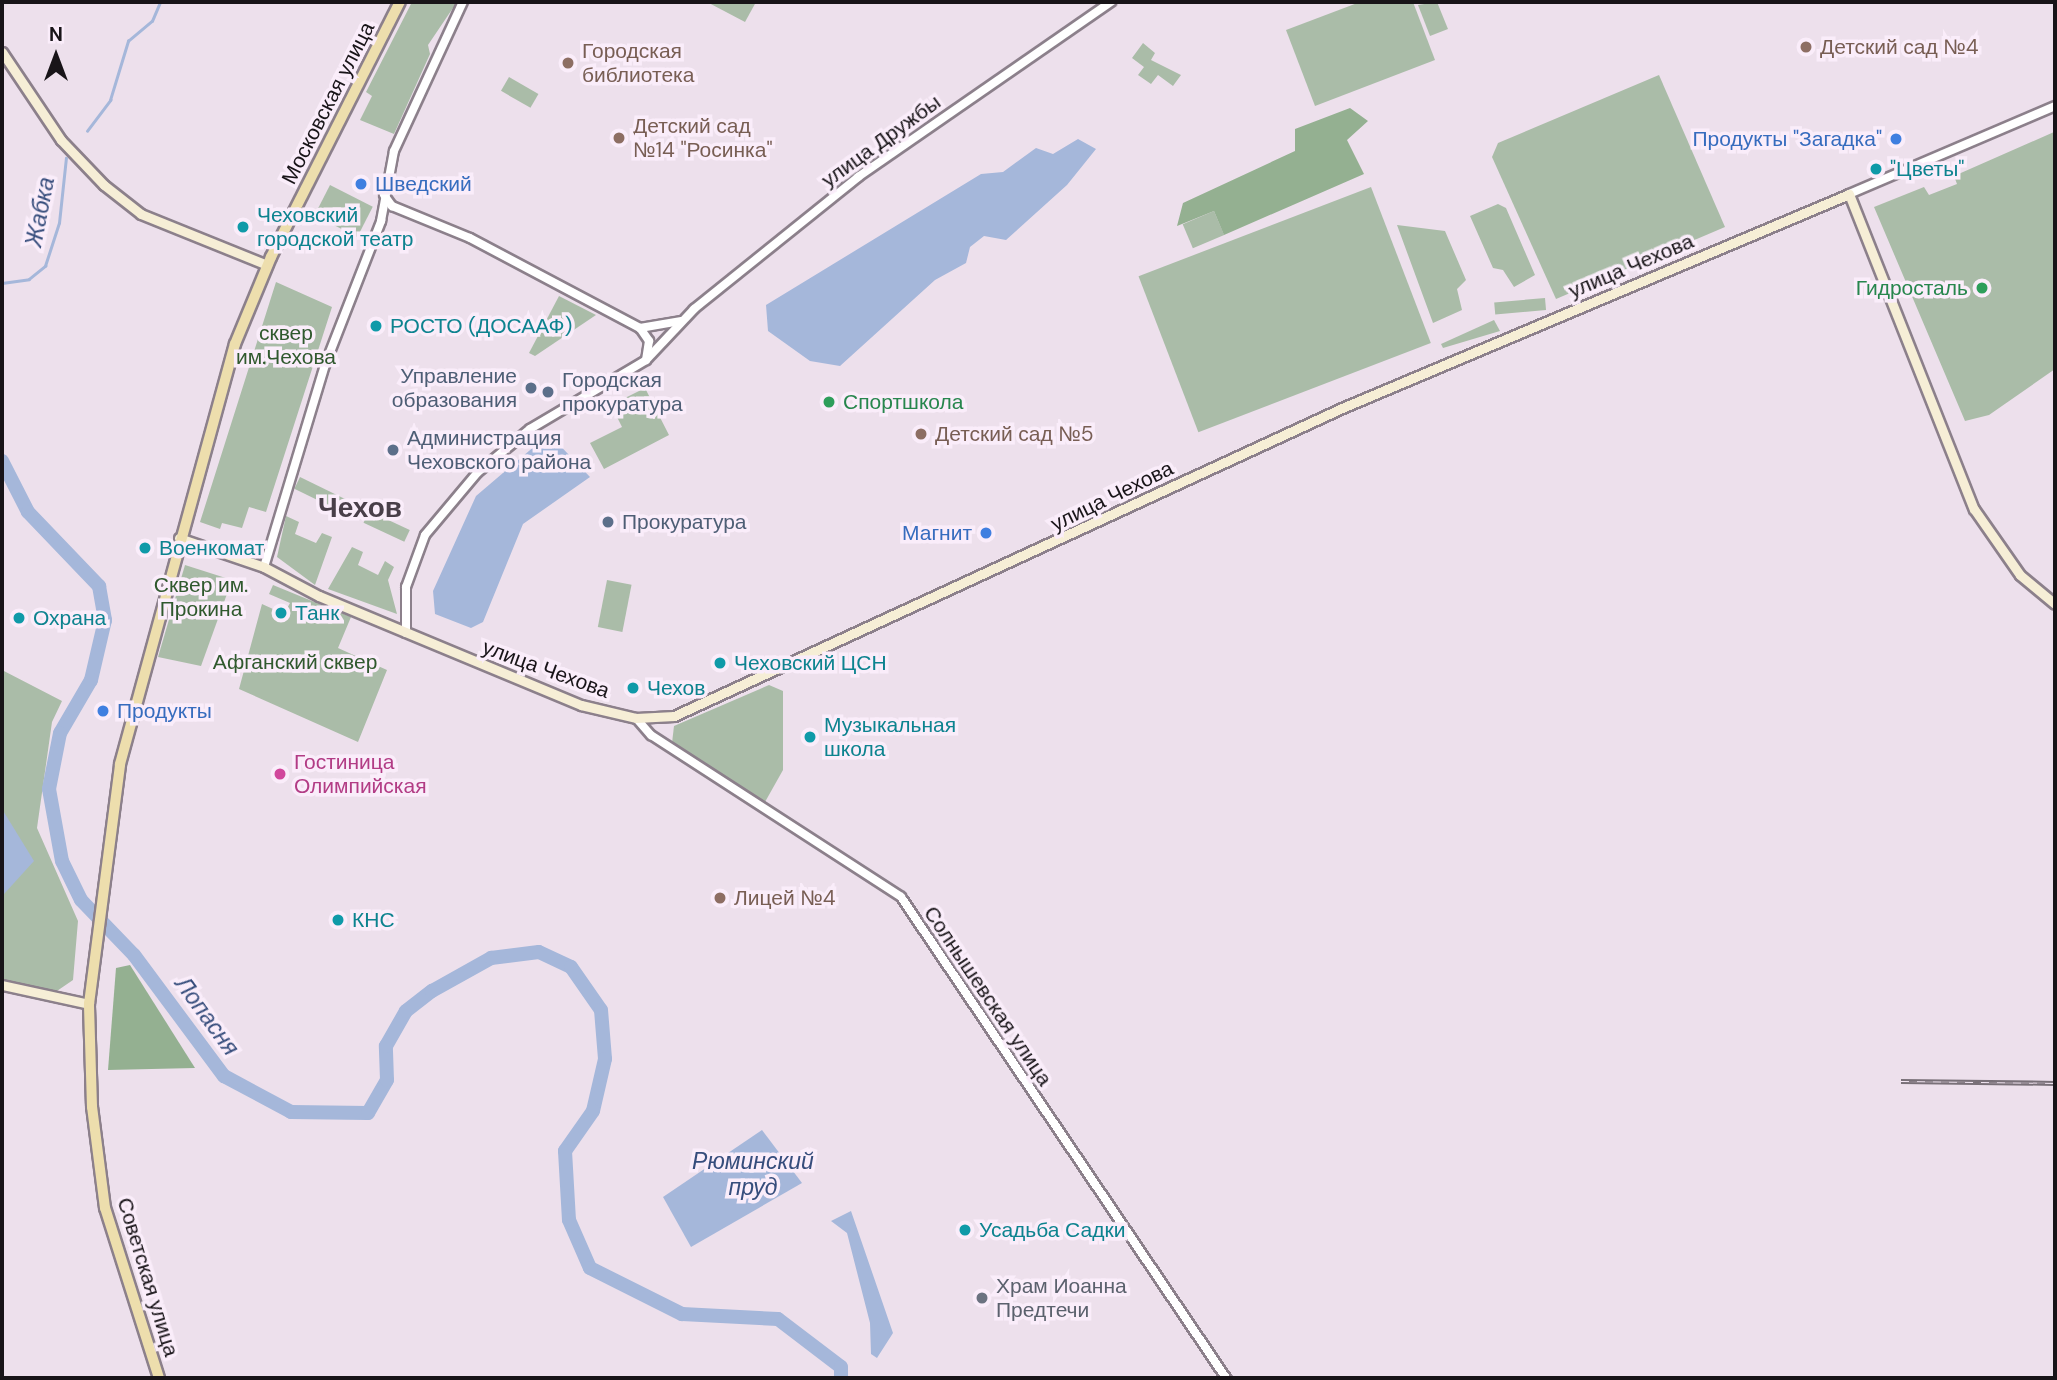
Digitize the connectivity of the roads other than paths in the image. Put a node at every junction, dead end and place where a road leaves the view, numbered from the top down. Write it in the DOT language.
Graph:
graph roads {
  1 [pos="400,2"];
  2 [pos="463,2"];
  3 [pos="1111,2"];
  4 [pos="2,52"];
  5 [pos="2055,106"];
  6 [pos="1849,194"];
  7 [pos="384,195"];
  8 [pos="401,209"];
  9 [pos="382,221"];
  10 [pos="267,265"];
  11 [pos="681,321"];
  12 [pos="640,328"];
  13 [pos="646,360"];
  14 [pos="179,538"];
  15 [pos="264,567"];
  16 [pos="2055,604"];
  17 [pos="406,634"];
  18 [pos="636,718"];
  19 [pos="108,834"];
  20 [pos="2,985"];
  21 [pos="89,1004"];
  22 [pos="159,1378"];
  23 [pos="1226,1378"];
  1 -- 10 [label="main road, Московская улица"];
  2 -- 7 [label="street"];
  3 -- 11 [label="street, улица Дружбы"];
  4 -- 10 [label="main road"];
  5 -- 6 [label="street, улица Чехова"];
  6 -- 16 [label="main road"];
  6 -- 18 [label="main road, улица Чехова"];
  7 -- 8 [label="street"];
  7 -- 9 [label="street"];
  8 -- 9 [label="street"];
  8 -- 12 [label="street"];
  9 -- 15 [label="street"];
  10 -- 14 [label="main road, Московская улица"];
  11 -- 12 [label="street, улица Дружбы"];
  11 -- 13 [label="street, улица Дружбы"];
  12 -- 13 [label="street"];
  13 -- 17 [label="street, улица Дружбы"];
  14 -- 15 [label="main road, улица Чехова"];
  14 -- 19 [label="main road, Московская улица"];
  15 -- 17 [label="main road, улица Чехова"];
  17 -- 18 [label="main road, улица Чехова"];
  18 -- 23 [label="street, Солнышевская улица"];
  19 -- 21 [label="main road, Советская улица"];
  20 -- 21 [label="main road"];
  21 -- 22 [label="main road, Советская улица"];
}
